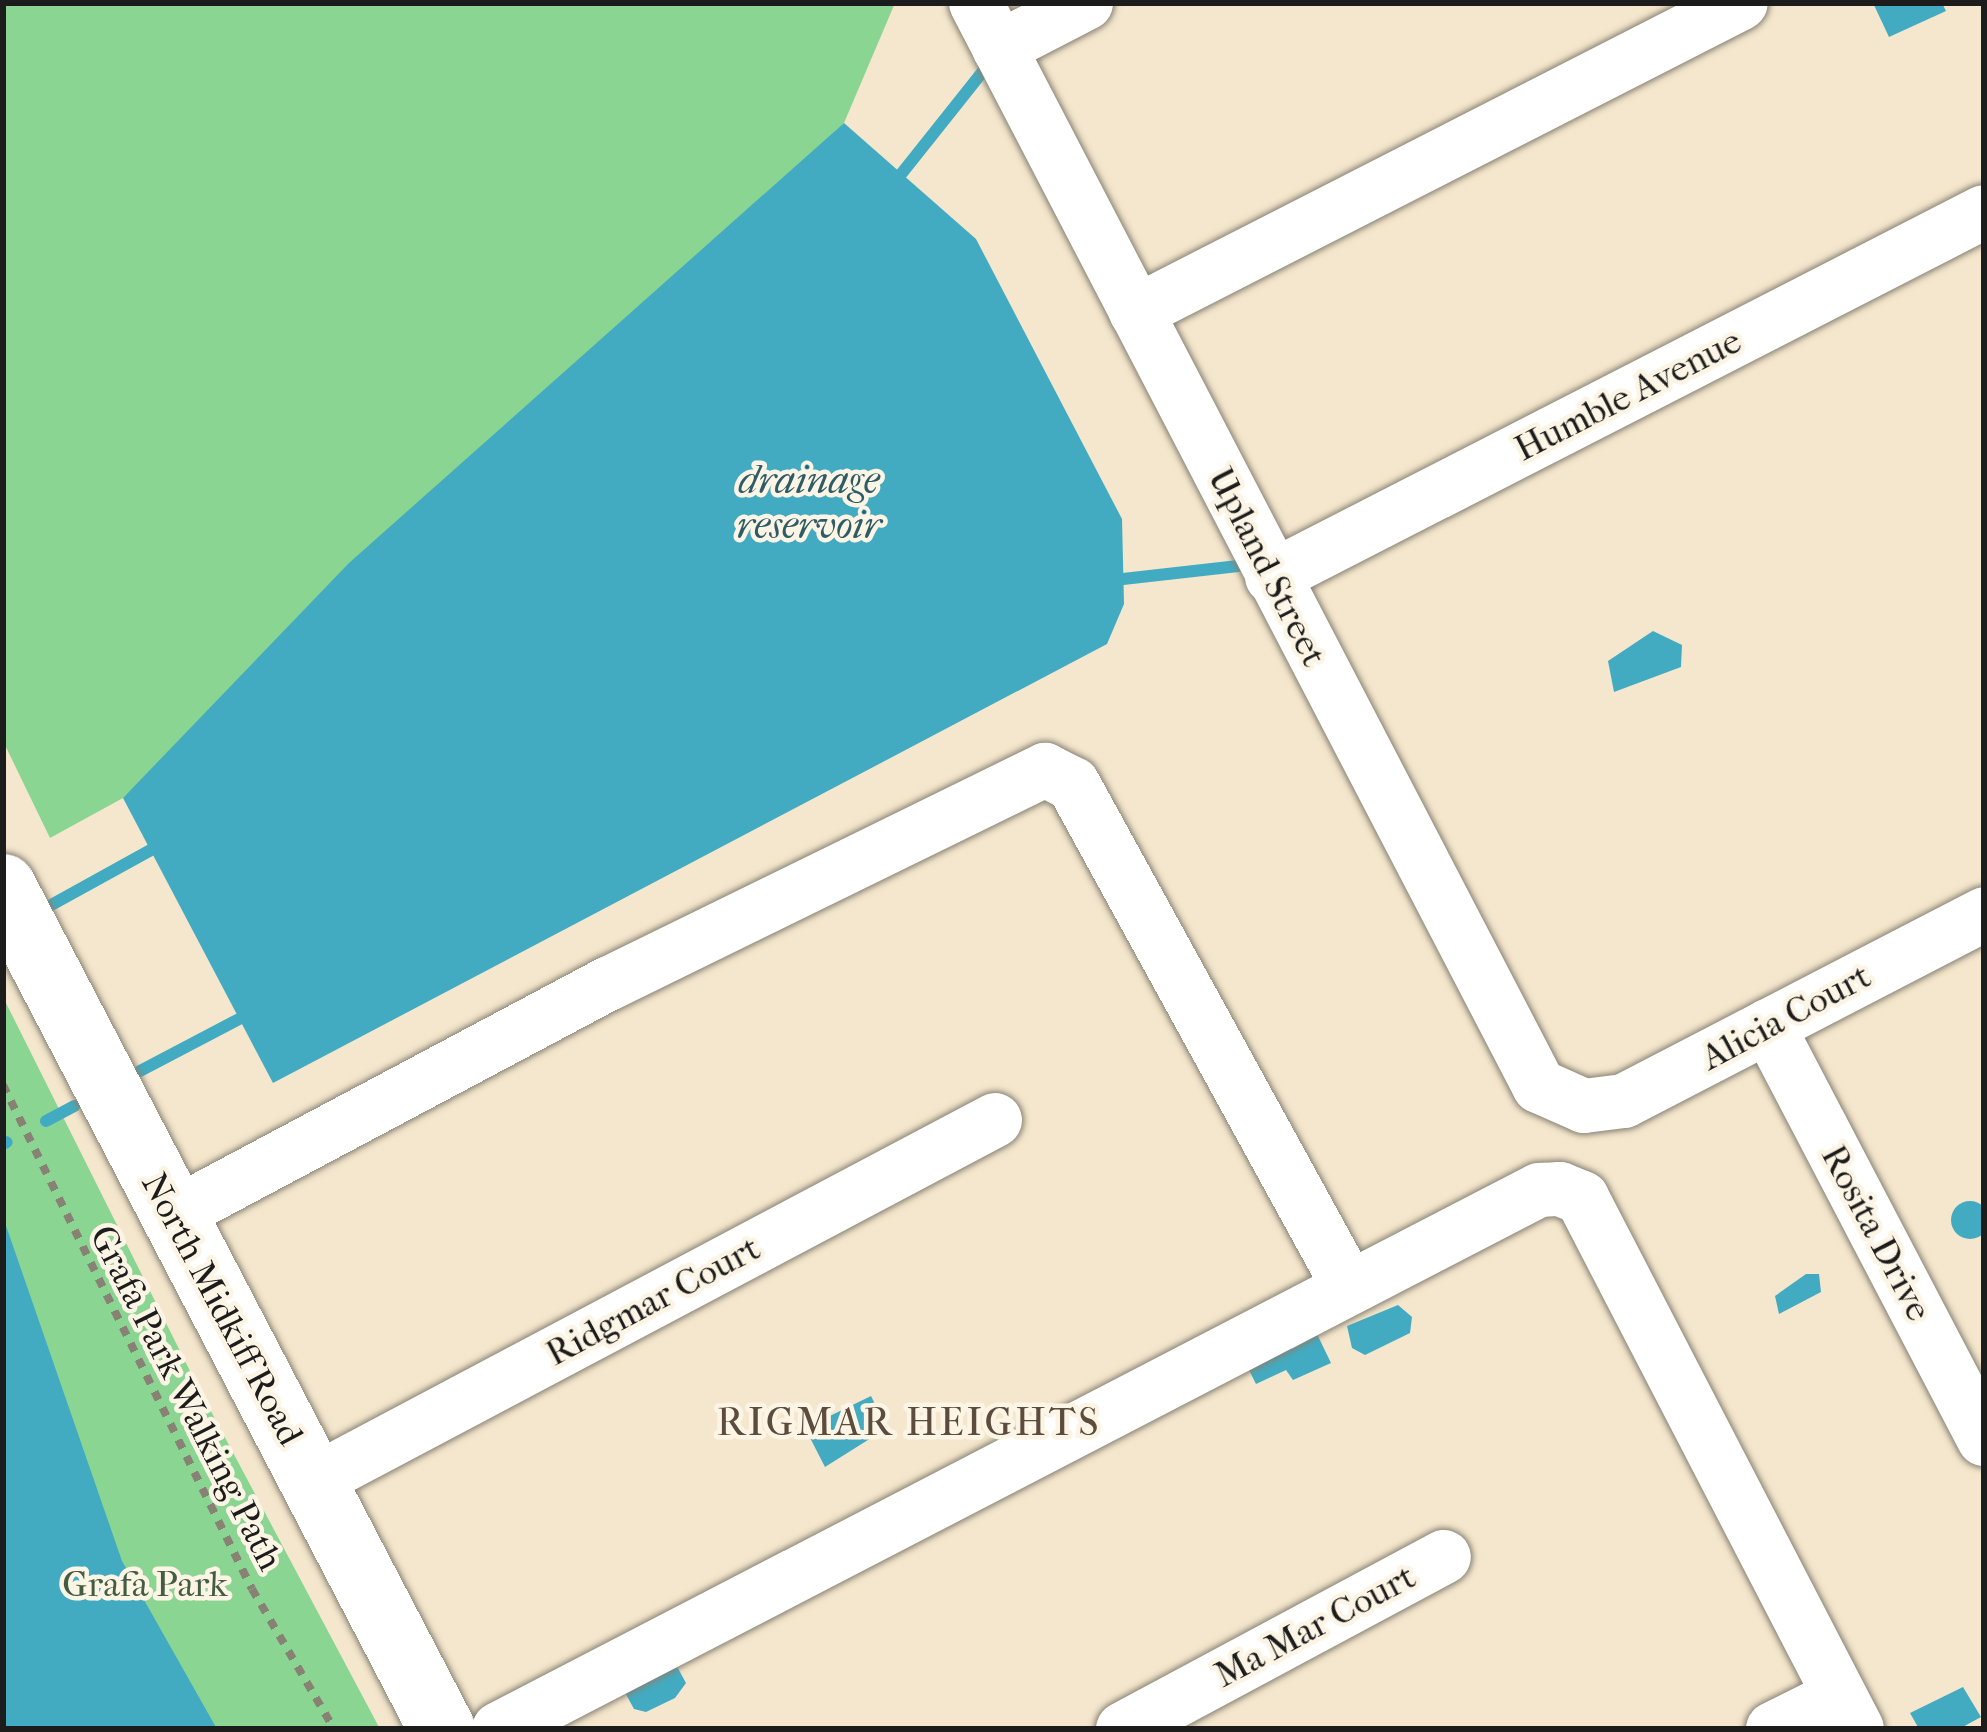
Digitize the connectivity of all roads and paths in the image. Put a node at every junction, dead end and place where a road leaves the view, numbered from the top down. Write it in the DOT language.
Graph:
graph roads {
  1 [pos="1086,3"];
  2 [pos="1741,3"];
  3 [pos="988,26"];
  4 [pos="1984,212"];
  5 [pos="1136,313"];
  6 [pos="1272,577"];
  7 [pos="3,887"];
  8 [pos="1984,914"];
  9 [pos="1768,1026"];
  10 [pos="3,1085"];
  11 [pos="1584,1106"];
  12 [pos="995,1120"];
  13 [pos="173,1215"];
  14 [pos="1349,1287"];
  15 [pos="1984,1439"];
  16 [pos="312,1482"];
  17 [pos="1444,1557"];
  18 [pos="1848,1713"];
  19 [pos="334,1729"];
  20 [pos="442,1729"];
  21 [pos="499,1729"];
  22 [pos="1123,1729"];
  23 [pos="1773,1729"];
  1 -- 3 [label="street"];
  2 -- 5 [label="street"];
  3 -- 5 [label="street, Upland Street"];
  4 -- 6 [label="street, Humble Avenue"];
  5 -- 6 [label="street, Upland Street"];
  6 -- 11 [label="street, Upland Street"];
  7 -- 13 [label="main road, North Midkiff Road"];
  8 -- 9 [label="street, Alicia Court"];
  9 -- 11 [label="street, Alicia Court"];
  9 -- 15 [label="street, Rosita Drive"];
  10 -- 19 [label="path, Grafa Park Walking Path"];
  12 -- 16 [label="street, Ridgmar Court"];
  13 -- 14 [label="street"];
  13 -- 16 [label="main road, North Midkiff Road"];
  14 -- 18 [label="street"];
  14 -- 21 [label="street"];
  16 -- 20 [label="main road, North Midkiff Road"];
  17 -- 22 [label="street, Ma Mar Court"];
  18 -- 23 [label="street"];
}
